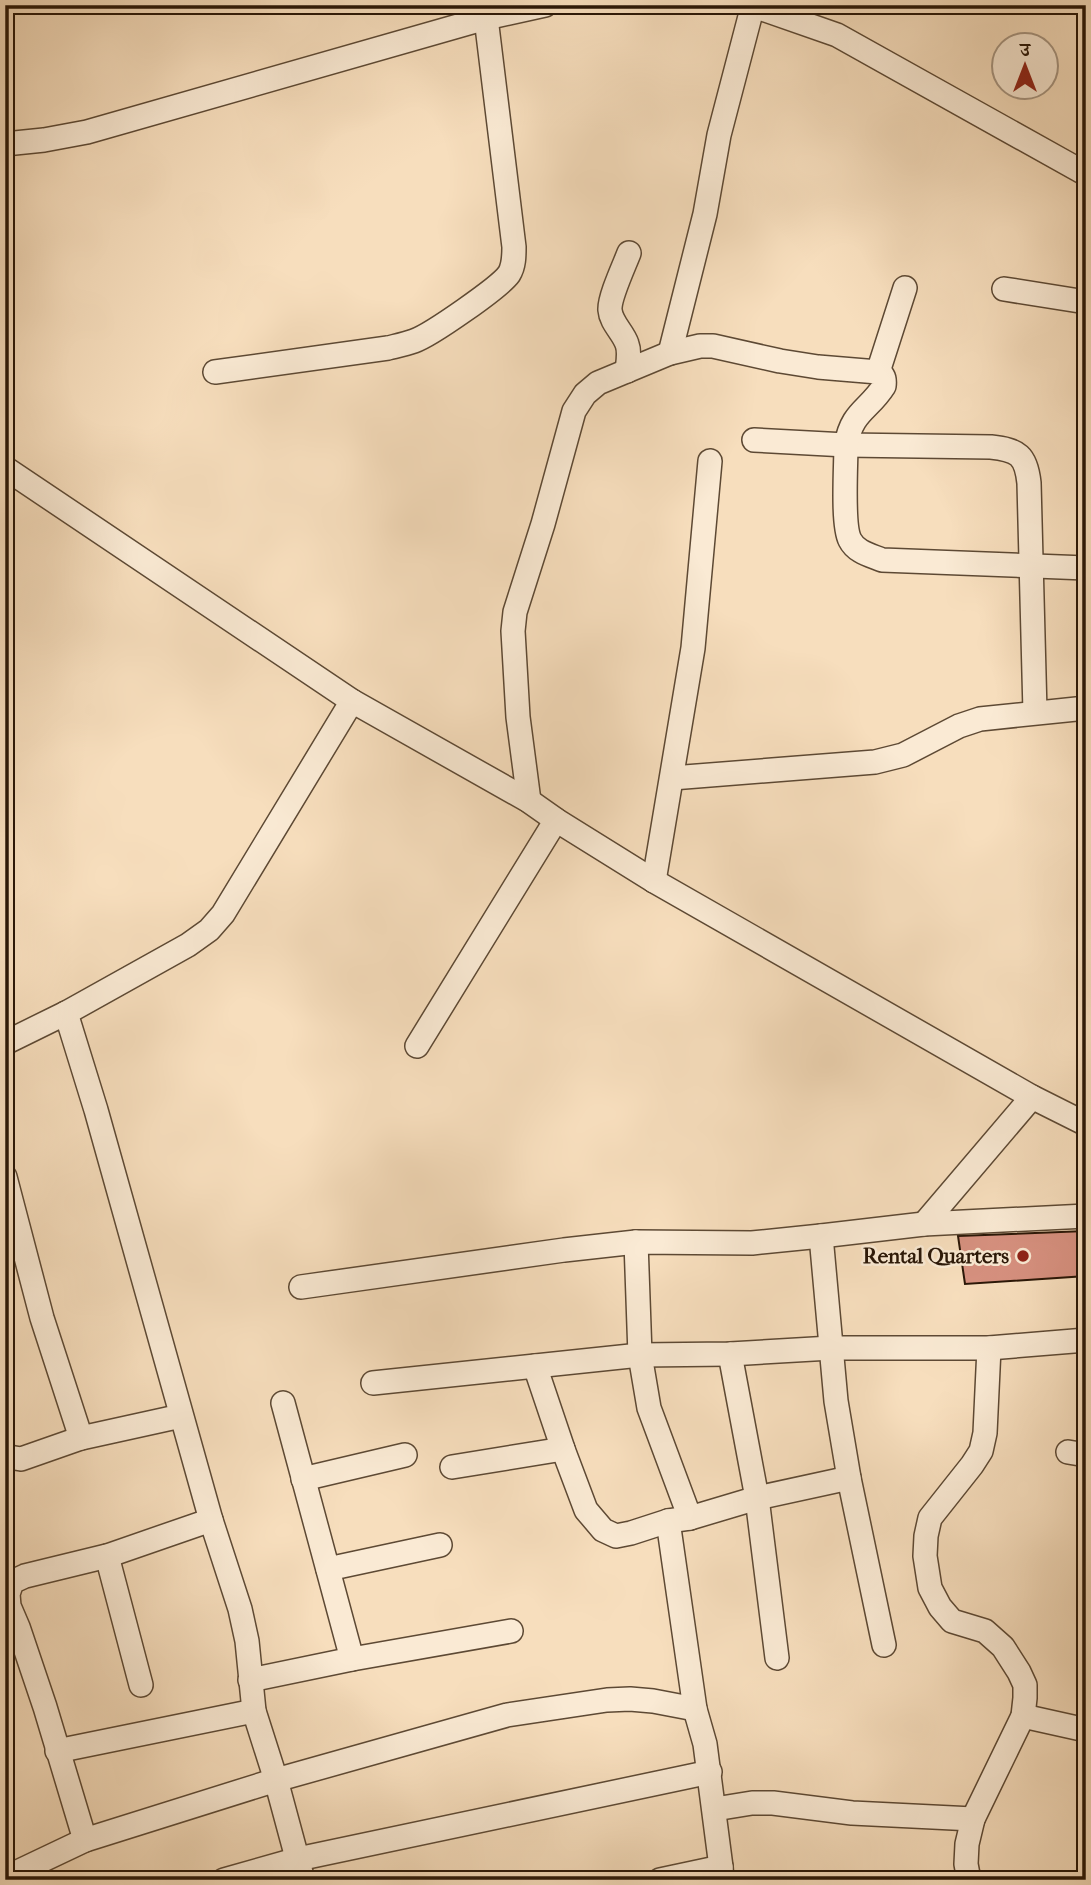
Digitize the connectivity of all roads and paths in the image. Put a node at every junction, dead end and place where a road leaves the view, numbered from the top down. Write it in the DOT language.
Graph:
graph roads {
  1 [pos="545,5"];
  2 [pos="752,5"];
  3 [pos="486,18"];
  4 [pos="5,144"];
  5 [pos="1086,174"];
  6 [pos="629,253"];
  7 [pos="905,288"];
  8 [pos="1004,289"];
  9 [pos="1086,302"];
  10 [pos="670,353"];
  11 [pos="626,371"];
  12 [pos="215,372"];
  13 [pos="878,372"];
  14 [pos="754,440"];
  15 [pos="845,445"];
  16 [pos="710,461"];
  17 [pos="5,468"];
  18 [pos="1030,567"];
  19 [pos="1086,568"];
  20 [pos="352,701"];
  21 [pos="1086,708"];
  22 [pos="1035,712"];
  23 [pos="672,778"];
  24 [pos="529,801"];
  25 [pos="556,820"];
  26 [pos="654,881"];
  27 [pos="72,1010"];
  28 [pos="5,1043"];
  29 [pos="417,1046"];
  30 [pos="1032,1097"];
  31 [pos="1086,1124"];
  32 [pos="5,1177"];
  33 [pos="1086,1216"];
  34 [pos="924,1224"];
  35 [pos="821,1236"];
  36 [pos="636,1242"];
  37 [pos="301,1287"];
  38 [pos="1086,1340"];
  39 [pos="831,1348"];
  40 [pos="989,1348"];
  41 [pos="730,1354"];
  42 [pos="640,1355"];
  43 [pos="535,1366"];
  44 [pos="373,1383"];
  45 [pos="283,1403"];
  46 [pos="181,1416"];
  47 [pos="81,1438"];
  48 [pos="563,1449"];
  49 [pos="5,1452"];
  50 [pos="405,1455"];
  51 [pos="452,1467"];
  52 [pos="849,1478"];
  53 [pos="303,1479"];
  54 [pos="757,1497"];
  55 [pos="679,1519"];
  56 [pos="211,1520"];
  57 [pos="440,1545"];
  58 [pos="107,1556"];
  59 [pos="328,1569"];
  60 [pos="511,1631"];
  61 [pos="884,1645"];
  62 [pos="777,1658"];
  63 [pos="352,1659"];
  64 [pos="250,1680"];
  65 [pos="141,1685"];
  66 [pos="695,1709"];
  67 [pos="254,1711"];
  68 [pos="1023,1716"];
  69 [pos="1086,1730"];
  70 [pos="57,1751"];
  71 [pos="710,1772"];
  72 [pos="276,1780"];
  73 [pos="715,1809"];
  74 [pos="973,1819"];
  75 [pos="85,1840"];
  76 [pos="300,1869"];
  77 [pos="721,1874"];
  78 [pos="5,1877"];
  79 [pos="224,1880"];
  80 [pos="660,1880"];
  81 [pos="969,1880"];
  1 -- 3 [label="street"];
  2 -- 5 [label="street"];
  2 -- 10 [label="street"];
  3 -- 4 [label="street"];
  3 -- 12 [label="street"];
  6 -- 11 [label="street"];
  7 -- 13 [label="street"];
  8 -- 9 [label="street"];
  10 -- 11 [label="street"];
  10 -- 13 [label="street"];
  11 -- 24 [label="street"];
  13 -- 15 [label="street"];
  14 -- 15 [label="street"];
  15 -- 18 [label="street"];
  15 -- 18 [label="street"];
  16 -- 23 [label="street"];
  17 -- 20 [label="street"];
  18 -- 19 [label="street"];
  18 -- 22 [label="street"];
  20 -- 24 [label="street"];
  20 -- 27 [label="street"];
  21 -- 22 [label="street"];
  22 -- 23 [label="street"];
  23 -- 26 [label="street"];
  24 -- 25 [label="street"];
  25 -- 26 [label="street"];
  25 -- 29 [label="street"];
  26 -- 30 [label="street"];
  27 -- 28 [label="street"];
  27 -- 46 [label="street"];
  30 -- 31 [label="street"];
  30 -- 34 [label="street"];
  32 -- 47 [label="street"];
  33 -- 34 [label="street"];
  34 -- 35 [label="street"];
  35 -- 36 [label="street"];
  35 -- 39 [label="street"];
  36 -- 37 [label="street"];
  36 -- 42 [label="street"];
  38 -- 40 [label="street"];
  39 -- 40 [label="street"];
  39 -- 41 [label="street"];
  39 -- 52 [label="street"];
  40 -- 68 [label="street"];
  41 -- 42 [label="street"];
  41 -- 54 [label="street"];
  42 -- 43 [label="street"];
  42 -- 55 [label="street"];
  43 -- 44 [label="street"];
  43 -- 48 [label="street"];
  45 -- 53 [label="street"];
  46 -- 47 [label="street"];
  46 -- 56 [label="street"];
  47 -- 49 [label="street"];
  48 -- 51 [label="street"];
  48 -- 55 [label="street"];
  50 -- 53 [label="street"];
  52 -- 54 [label="street"];
  52 -- 61 [label="street"];
  53 -- 59 [label="street"];
  54 -- 55 [label="street"];
  54 -- 62 [label="street"];
  55 -- 66 [label="street"];
  56 -- 58 [label="street"];
  56 -- 64 [label="street"];
  57 -- 59 [label="street"];
  58 -- 65 [label="street"];
  58 -- 70 [label="street"];
  59 -- 63 [label="street"];
  60 -- 63 [label="street"];
  63 -- 64 [label="street"];
  64 -- 67 [label="street"];
  66 -- 71 [label="street"];
  66 -- 72 [label="street"];
  67 -- 70 [label="street"];
  67 -- 72 [label="street"];
  68 -- 69 [label="street"];
  68 -- 74 [label="street"];
  70 -- 75 [label="street"];
  71 -- 73 [label="street"];
  71 -- 76 [label="street"];
  72 -- 75 [label="street"];
  72 -- 76 [label="street"];
  73 -- 74 [label="street"];
  73 -- 77 [label="street"];
  74 -- 81 [label="street"];
  75 -- 78 [label="street"];
  76 -- 79 [label="street"];
  77 -- 80 [label="street"];
}
